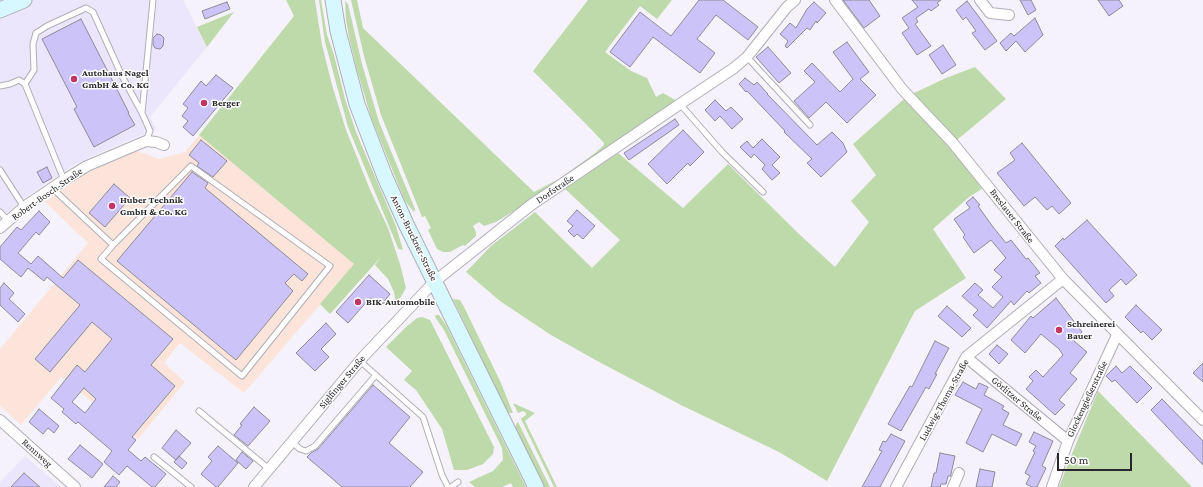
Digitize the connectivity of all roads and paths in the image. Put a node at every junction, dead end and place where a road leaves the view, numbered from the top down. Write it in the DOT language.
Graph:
graph roads {
  1 [pos="24,0"];
  2 [pos="153,0"];
  3 [pos="332,0"];
  4 [pos="795,0"];
  5 [pos="835,0"];
  6 [pos="980,0"];
  7 [pos="0,10"];
  8 [pos="1009,15"];
  9 [pos="747,57"];
  10 [pos="25,84"];
  11 [pos="0,86"];
  12 [pos="680,104"];
  13 [pos="142,113"];
  14 [pos="810,125"];
  15 [pos="146,141"];
  16 [pos="164,145"];
  17 [pos="0,170"];
  18 [pos="64,180"];
  19 [pos="52,188"];
  20 [pos="763,192"];
  21 [pos="24,207"];
  22 [pos="0,212"];
  23 [pos="8,221"];
  24 [pos="0,228"];
  25 [pos="113,245"];
  26 [pos="1063,279"];
  27 [pos="434,282"];
  28 [pos="1117,335"];
  29 [pos="966,357"];
  30 [pos="360,361"];
  31 [pos="376,375"];
  32 [pos="199,411"];
  33 [pos="0,420"];
  34 [pos="1203,420"];
  35 [pos="1068,441"];
  36 [pos="292,442"];
  37 [pos="154,458"];
  38 [pos="269,469"];
  39 [pos="959,473"];
  40 [pos="458,482"];
  41 [pos="75,487"];
  42 [pos="191,487"];
  43 [pos="254,487"];
  44 [pos="450,487"];
  45 [pos="536,487"];
  46 [pos="896,487"];
  47 [pos="953,487"];
  48 [pos="1052,487"];
  1 -- 7 [label="main road"];
  2 -- 13 [label="lane"];
  3 -- 27 [label="main road, Anton-Bruckner-Straße"];
  4 -- 9 [label="street, Dorfstraße"];
  5 -- 26 [label="street, Breslauer Straße"];
  6 -- 8 [label="street"];
  9 -- 12 [label="street, Dorfstraße"];
  9 -- 14 [label="lane"];
  10 -- 11 [label="lane"];
  10 -- 13 [label="lane"];
  10 -- 18 [label="lane"];
  12 -- 20 [label="lane"];
  12 -- 27 [label="street, Dorfstraße"];
  13 -- 15 [label="lane"];
  15 -- 16 [label="street"];
  15 -- 18 [label="street, Robert-Bosch-Straße"];
  17 -- 21 [label="lane"];
  18 -- 19 [label="street, Robert-Bosch-Straße"];
  19 -- 21 [label="street, Robert-Bosch-Straße"];
  19 -- 25 [label="lane"];
  21 -- 23 [label="street, Robert-Bosch-Straße"];
  22 -- 23 [label="lane"];
  23 -- 24 [label="street, Robert-Bosch-Straße"];
  25 -- 25 [label="lane"];
  26 -- 28 [label="street, Breslauer Straße"];
  26 -- 29 [label="street, Ludwig-Thoma-Straße"];
  27 -- 30 [label="street, Siglfinger Straße"];
  27 -- 45 [label="main road, Anton-Bruckner-Straße"];
  28 -- 34 [label="street, Breslauer Straße"];
  28 -- 35 [label="street, Glockengießerstraße"];
  29 -- 35 [label="street, Görlitzer Straße"];
  29 -- 46 [label="street, Ludwig-Thoma-Straße"];
  30 -- 31 [label="lane"];
  30 -- 36 [label="street, Siglfinger Straße"];
  31 -- 36 [label="lane"];
  31 -- 44 [label="lane"];
  32 -- 38 [label="lane"];
  33 -- 41 [label="street, Rennweg"];
  35 -- 48 [label="street, Glockengießerstraße"];
  36 -- 38 [label="street, Siglfinger Straße"];
  37 -- 42 [label="lane"];
  38 -- 43 [label="street, Siglfinger Straße"];
  39 -- 47 [label="street"];
  40 -- 44 [label="lane"];
}
